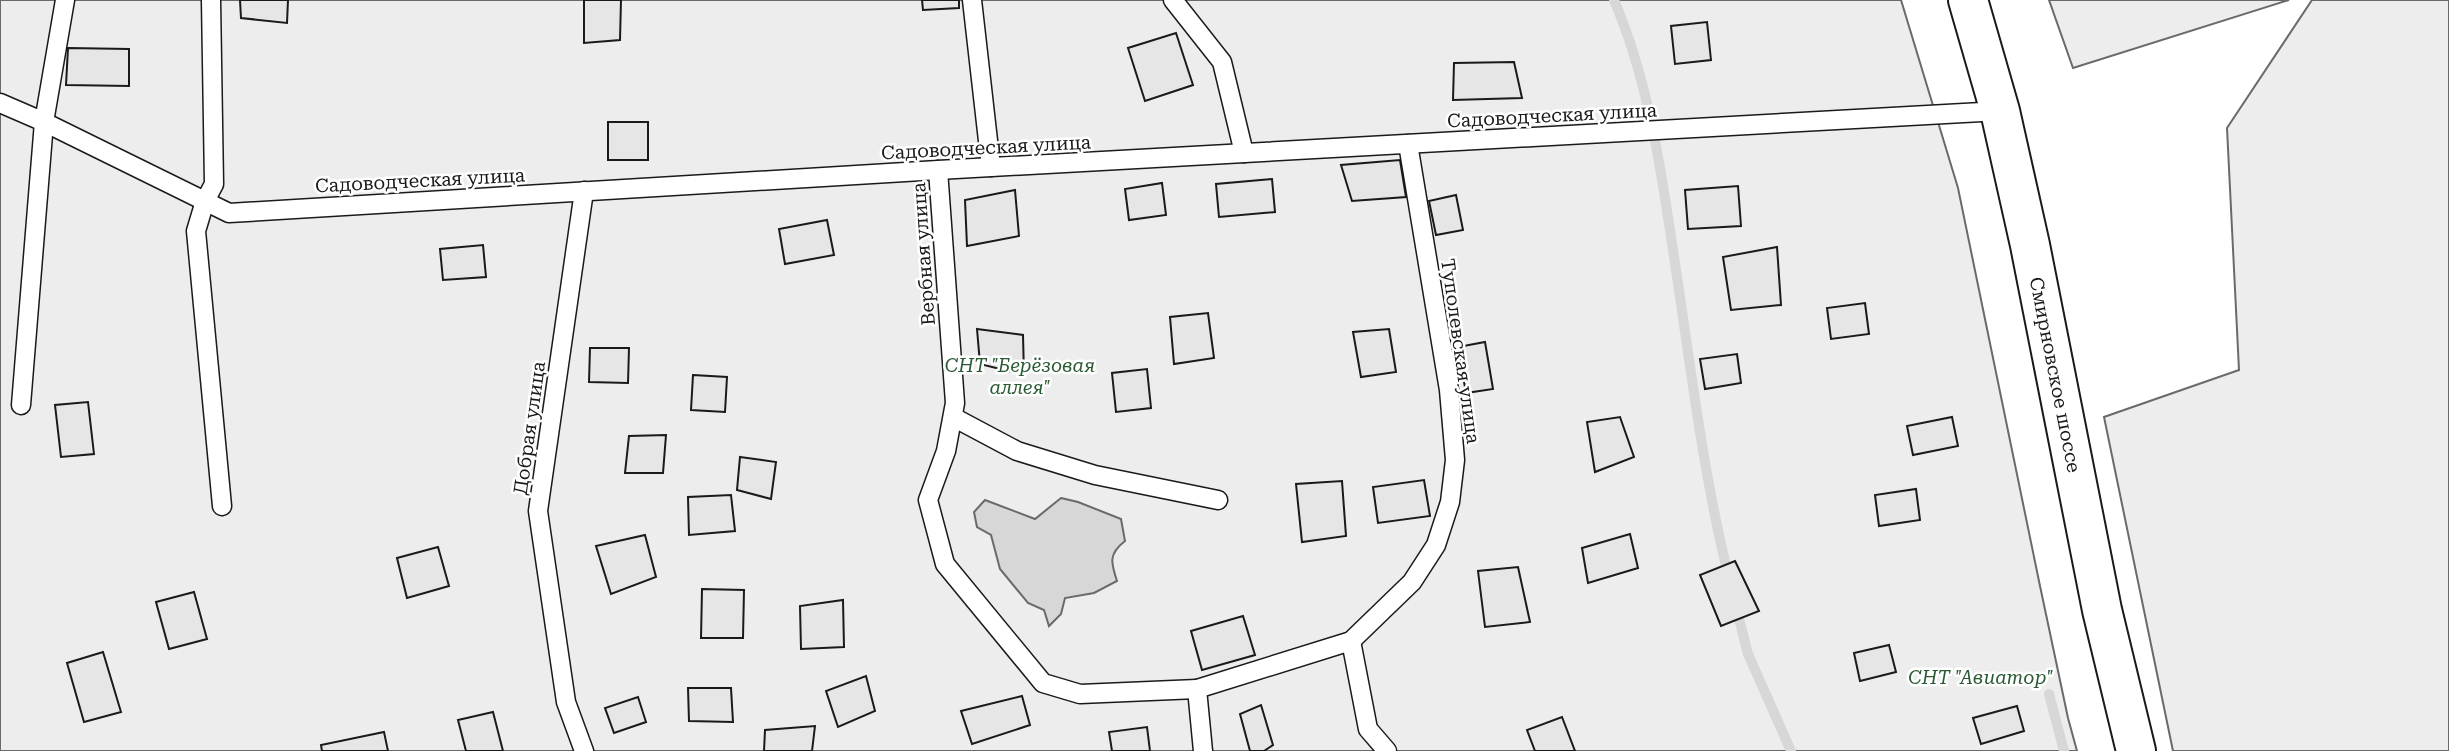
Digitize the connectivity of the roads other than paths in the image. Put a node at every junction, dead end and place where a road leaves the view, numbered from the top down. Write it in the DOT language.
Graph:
graph roads {
  1 [pos="65,0"];
  2 [pos="211,0"];
  3 [pos="972,0"];
  4 [pos="1172,0"];
  5 [pos="1968,0"];
  6 [pos="0,103"];
  7 [pos="2000,111"];
  8 [pos="44,122"];
  9 [pos="1408,144"];
  10 [pos="1244,153"];
  11 [pos="991,167"];
  12 [pos="938,170"];
  13 [pos="584,191"];
  14 [pos="205,201"];
  15 [pos="21,405"];
  16 [pos="953,416"];
  17 [pos="1218,500"];
  18 [pos="222,506"];
  19 [pos="1351,641"];
  20 [pos="1197,689"];
  21 [pos="584,751"];
  22 [pos="1203,751"];
  23 [pos="1387,751"];
  24 [pos="2136,751"];
  1 -- 8 [label="lane"];
  2 -- 14 [label="lane"];
  3 -- 11 [label="lane"];
  4 -- 10 [label="lane"];
  5 -- 7 [label="main road, Смирновское шоссе"];
  6 -- 8 [label="lane, Садоводческая улица"];
  7 -- 9 [label="lane, Садоводческая улица"];
  7 -- 24 [label="main road, Смирновское шоссе"];
  8 -- 14 [label="lane, Садоводческая улица"];
  8 -- 15 [label="lane"];
  9 -- 10 [label="lane, Садоводческая улица"];
  9 -- 19 [label="lane, Туполевская улица"];
  10 -- 11 [label="lane, Садоводческая улица"];
  11 -- 12 [label="lane, Садоводческая улица"];
  12 -- 13 [label="lane, Садоводческая улица"];
  12 -- 16 [label="lane, Вербная улица"];
  13 -- 14 [label="lane, Садоводческая улица"];
  13 -- 21 [label="lane, Добрая улица"];
  14 -- 18 [label="lane"];
  16 -- 17 [label="lane"];
  16 -- 20 [label="lane, Вербная улица"];
  19 -- 20 [label="lane, Туполевская улица"];
  19 -- 23 [label="lane"];
  20 -- 22 [label="lane"];
}
